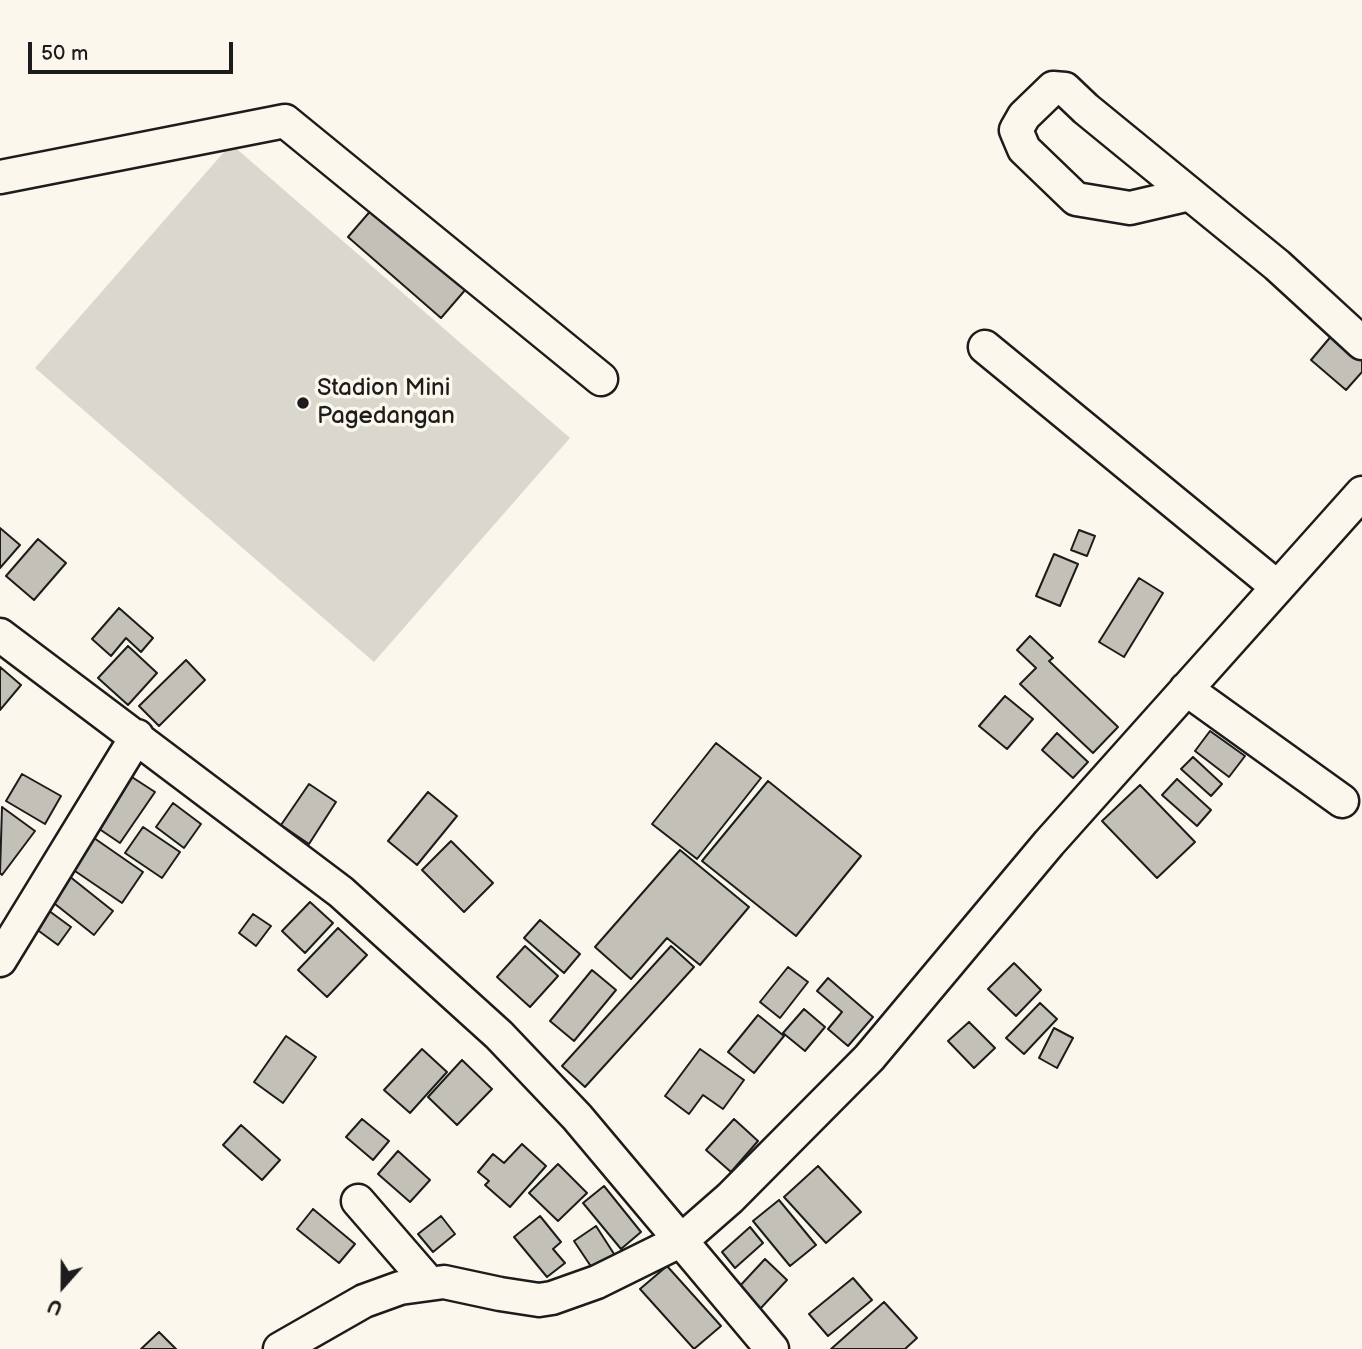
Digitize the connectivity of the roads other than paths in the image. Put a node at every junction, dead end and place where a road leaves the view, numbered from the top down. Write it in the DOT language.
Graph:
graph roads {
  1 [pos="0,177"];
  2 [pos="1190,194"];
  3 [pos="1362,343"];
  4 [pos="985,347"];
  5 [pos="601,379"];
  6 [pos="1362,493"];
  7 [pos="1276,586"];
  8 [pos="0,635"];
  9 [pos="1186,688"];
  10 [pos="137,736"];
  11 [pos="1342,801"];
  12 [pos="0,960"];
  13 [pos="358,1201"];
  14 [pos="682,1240"];
  15 [pos="429,1283"];
  16 [pos="280,1349"];
  17 [pos="772,1349"];
  1 -- 5 [label="street"];
  2 -- 2 [label="street"];
  2 -- 3 [label="street"];
  4 -- 7 [label="street"];
  6 -- 7 [label="street"];
  7 -- 9 [label="street"];
  8 -- 10 [label="street"];
  9 -- 11 [label="street"];
  9 -- 14 [label="street"];
  10 -- 12 [label="street"];
  10 -- 14 [label="street"];
  13 -- 15 [label="street"];
  14 -- 15 [label="street"];
  14 -- 17 [label="street"];
  15 -- 16 [label="street"];
}
